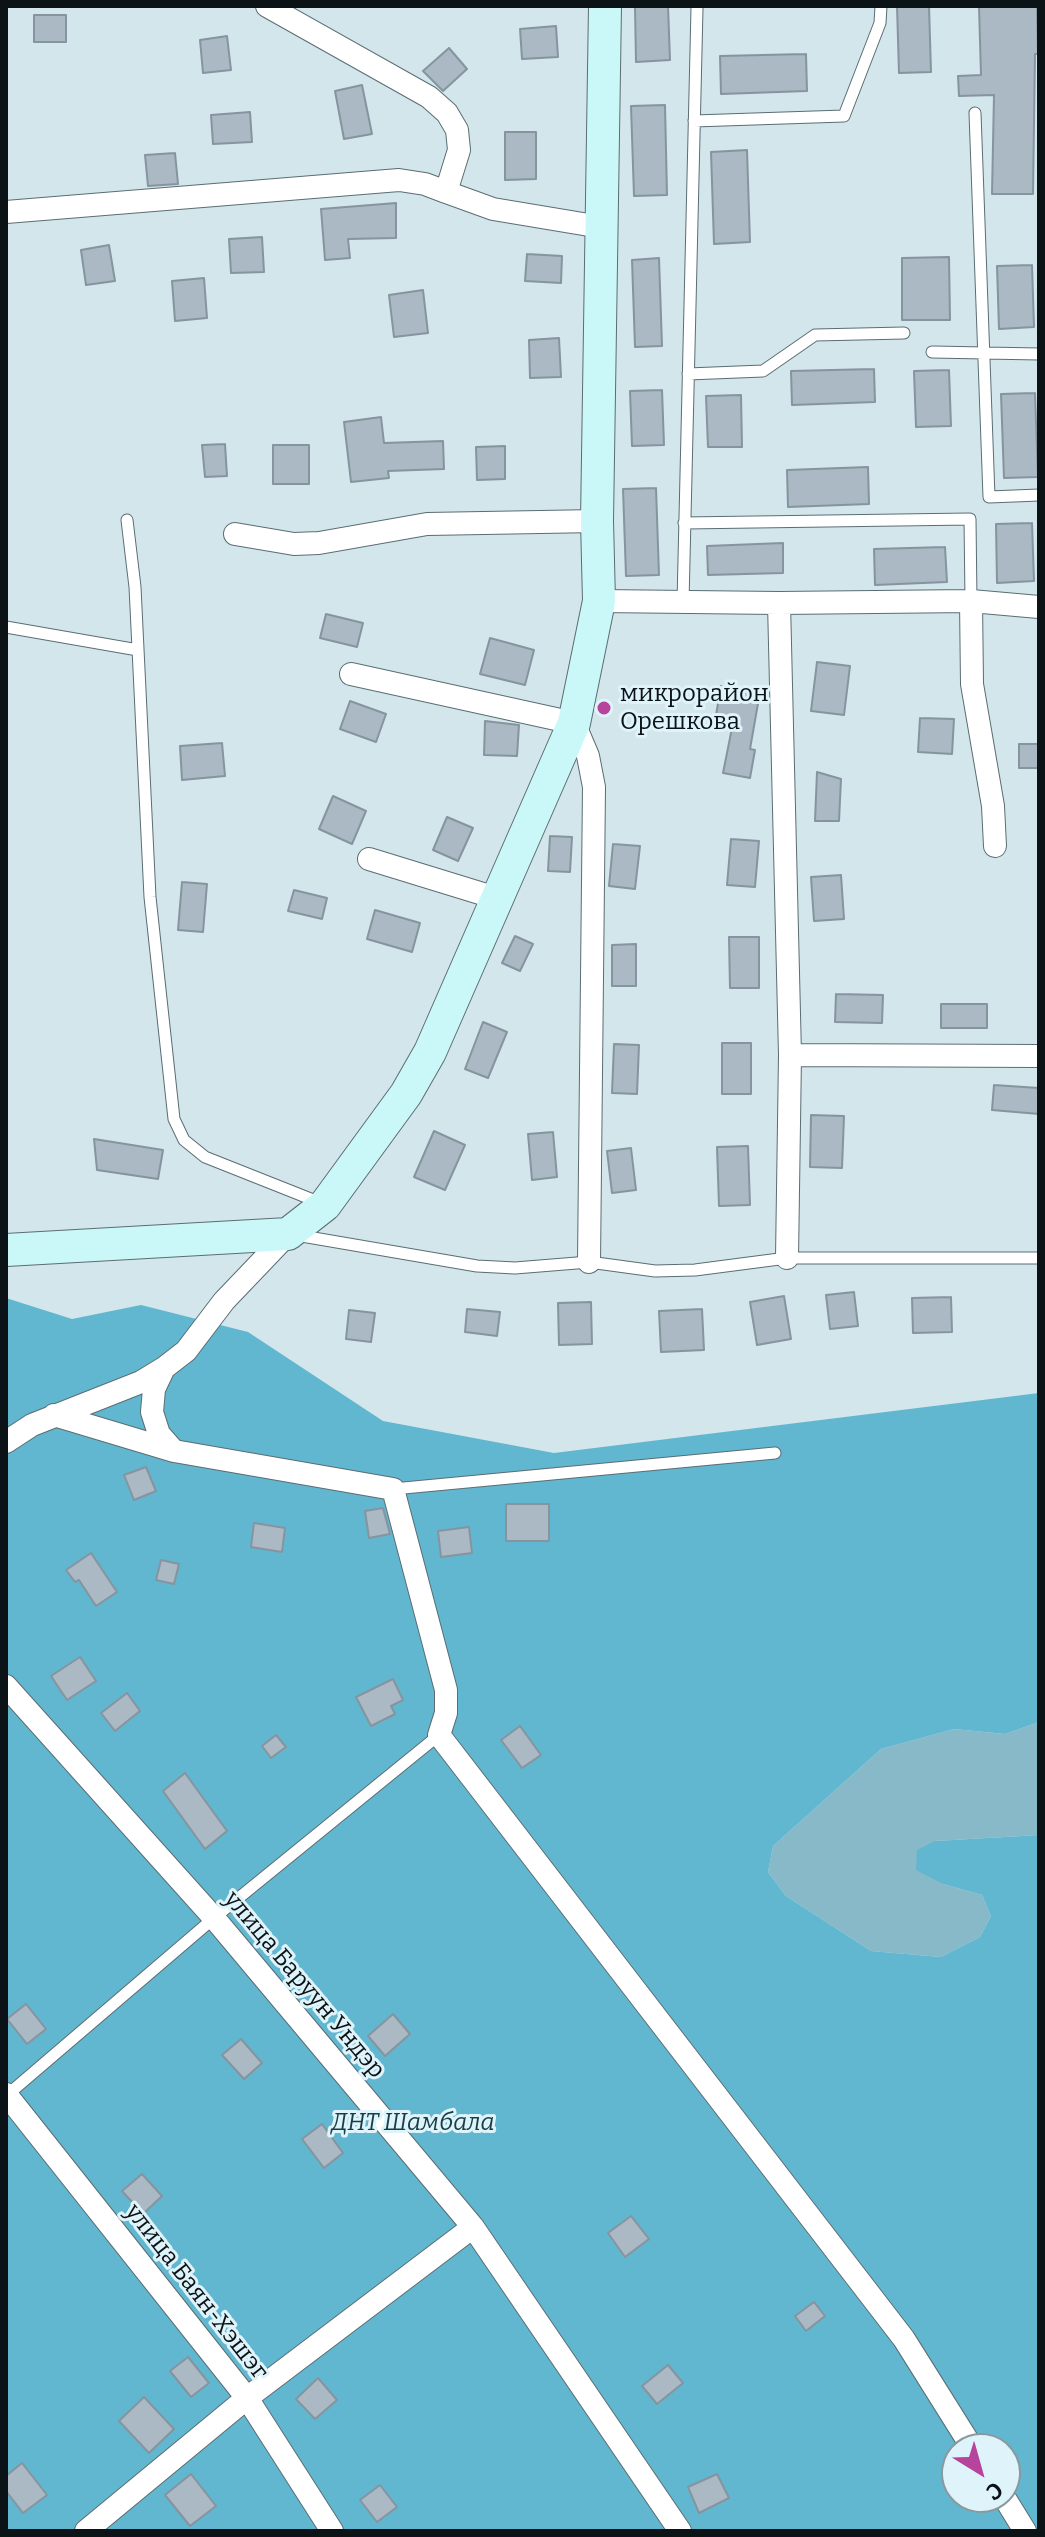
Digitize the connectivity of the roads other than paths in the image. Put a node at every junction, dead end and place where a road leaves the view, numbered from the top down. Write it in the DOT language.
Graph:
graph roads {
  1 [pos="267,6"];
  2 [pos="605,6"];
  3 [pos="881,6"];
  4 [pos="697,8"];
  5 [pos="975,113"];
  6 [pos="694,121"];
  7 [pos="446,192"];
  8 [pos="6,212"];
  9 [pos="601,227"];
  10 [pos="904,333"];
  11 [pos="932,352"];
  12 [pos="984,353"];
  13 [pos="1039,354"];
  14 [pos="688,374"];
  15 [pos="1039,495"];
  16 [pos="127,520"];
  17 [pos="597,521"];
  18 [pos="684,523"];
  19 [pos="235,534"];
  20 [pos="599,601"];
  21 [pos="971,601"];
  22 [pos="683,602"];
  23 [pos="779,603"];
  24 [pos="1039,607"];
  25 [pos="6,627"];
  26 [pos="138,650"];
  27 [pos="351,674"];
  28 [pos="574,723"];
  29 [pos="995,846"];
  30 [pos="369,859"];
  31 [pos="496,898"];
  32 [pos="790,1055"];
  33 [pos="1039,1056"];
  34 [pos="325,1205"];
  35 [pos="288,1234"];
  36 [pos="6,1250"];
  37 [pos="787,1258"];
  38 [pos="1039,1258"];
  39 [pos="589,1262"];
  40 [pos="164,1368"];
  41 [pos="54,1415"];
  42 [pos="6,1442"];
  43 [pos="174,1451"];
  44 [pos="775,1453"];
  45 [pos="393,1489"];
  46 [pos="6,1686"];
  47 [pos="439,1735"];
  48 [pos="214,1918"];
  49 [pos="6,2095"];
  50 [pos="473,2227"];
  51 [pos="247,2398"];
  52 [pos="963,2433"];
  53 [pos="1014,2513"];
  54 [pos="86,2531"];
  55 [pos="332,2531"];
  56 [pos="680,2531"];
  57 [pos="1025,2531"];
  1 -- 7 [label="street"];
  2 -- 9 [label="street"];
  3 -- 6 [label="lane"];
  4 -- 6 [label="lane"];
  5 -- 12 [label="lane"];
  6 -- 14 [label="lane"];
  7 -- 8 [label="street"];
  7 -- 9 [label="street"];
  9 -- 17 [label="street"];
  10 -- 14 [label="lane"];
  11 -- 12 [label="lane"];
  12 -- 13 [label="lane"];
  12 -- 15 [label="lane"];
  14 -- 18 [label="lane"];
  16 -- 26 [label="lane"];
  17 -- 19 [label="street"];
  17 -- 20 [label="street"];
  18 -- 21 [label="lane"];
  18 -- 22 [label="lane"];
  20 -- 22 [label="street"];
  20 -- 28 [label="street"];
  21 -- 23 [label="street"];
  21 -- 24 [label="street"];
  21 -- 29 [label="street"];
  22 -- 23 [label="street"];
  23 -- 32 [label="street"];
  25 -- 26 [label="lane"];
  26 -- 34 [label="lane"];
  27 -- 28 [label="street"];
  28 -- 31 [label="street"];
  28 -- 39 [label="street"];
  30 -- 31 [label="street"];
  31 -- 34 [label="street"];
  32 -- 33 [label="street"];
  32 -- 37 [label="street"];
  34 -- 35 [label="street"];
  35 -- 36 [label="street"];
  35 -- 39 [label="lane"];
  35 -- 40 [label="street"];
  37 -- 38 [label="lane"];
  37 -- 39 [label="lane"];
  40 -- 41 [label="street"];
  40 -- 43 [label="street"];
  41 -- 42 [label="street"];
  41 -- 43 [label="street"];
  43 -- 45 [label="street"];
  44 -- 45 [label="lane"];
  45 -- 47 [label="street"];
  46 -- 48 [label="street, улица Баруун Ундэр"];
  47 -- 48 [label="lane"];
  47 -- 52 [label="street"];
  48 -- 49 [label="lane"];
  48 -- 50 [label="street, улица Баруун Ундэр"];
  49 -- 51 [label="street, улица Баян-Хэшэг"];
  50 -- 51 [label="street"];
  50 -- 56 [label="street, улица Баруун Ундэр"];
  51 -- 54 [label="street"];
  51 -- 55 [label="street, улица Баян-Хэшэг"];
  53 -- 57 [label="street"];
}
